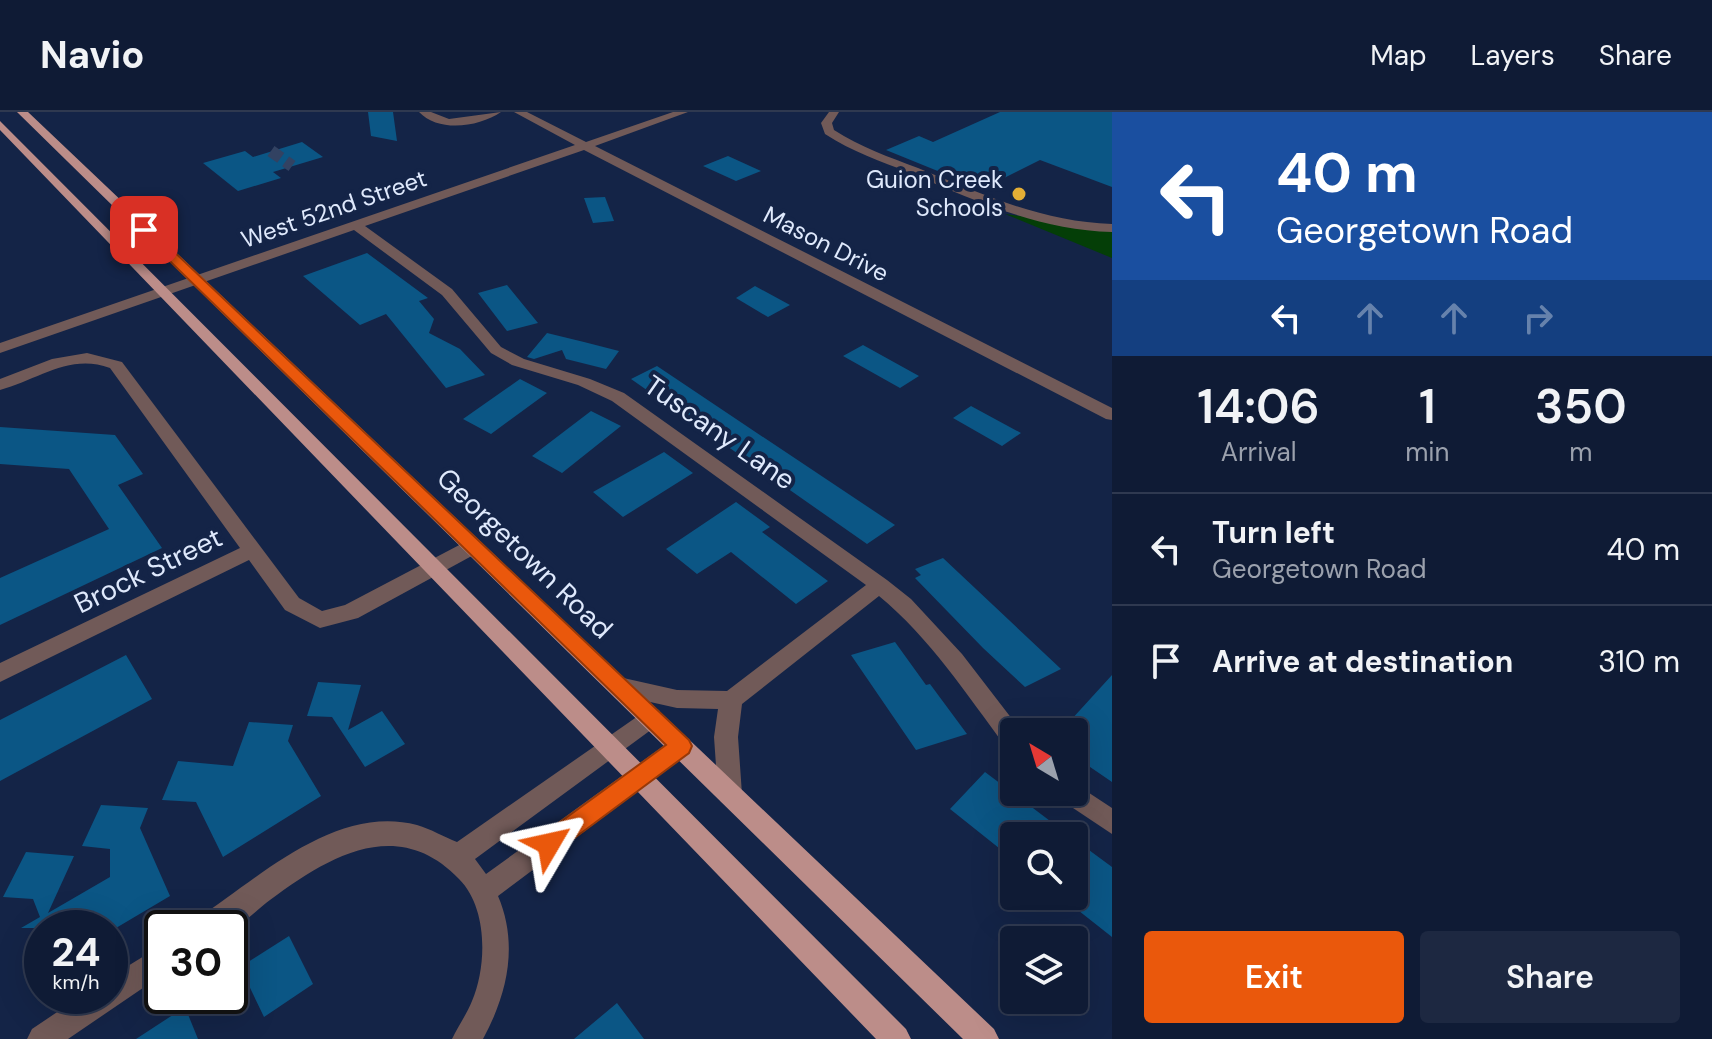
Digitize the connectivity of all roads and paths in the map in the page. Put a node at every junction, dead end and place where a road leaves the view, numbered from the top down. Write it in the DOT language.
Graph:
graph roads {
  1 [pos="22,112"];
  2 [pos="424,112"];
  3 [pos="496,112"];
  4 [pos="519,112"];
  5 [pos="683,112"];
  6 [pos="834,112"];
  7 [pos="0,124"];
  8 [pos="585,146"];
  9 [pos="355,225"];
  10 [pos="1112,228"];
  11 [pos="196,280"];
  12 [pos="164,291"];
  13 [pos="0,348"];
  14 [pos="0,385"];
  15 [pos="1112,415"];
  16 [pos="472,547"];
  17 [pos="250,551"];
  18 [pos="434,568"];
  19 [pos="880,585"];
  20 [pos="0,673"];
  21 [pos="619,686"];
  22 [pos="731,700"];
  23 [pos="651,717"];
  24 [pos="1000,722"];
  25 [pos="681,746"];
  26 [pos="609,747"];
  27 [pos="639,778"];
  28 [pos="730,794"];
  29 [pos="1088,805"];
  30 [pos="1112,822"];
  31 [pos="470,873"];
  32 [pos="235,910"];
  33 [pos="80,1014"];
  34 [pos="42,1039"];
  35 [pos="467,1039"];
  36 [pos="896,1039"];
  37 [pos="984,1039"];
  1 -- 11 [label="main road, Georgetown Road"];
  2 -- 3 [label="street"];
  4 -- 8 [label="street, Mason Drive"];
  5 -- 8 [label="street, West 52nd Street"];
  6 -- 10 [label="street"];
  7 -- 12 [label="main road"];
  8 -- 9 [label="street, West 52nd Street"];
  8 -- 15 [label="street, Mason Drive"];
  9 -- 11 [label="street, West 52nd Street"];
  9 -- 19 [label="street, Tuscany Lane"];
  11 -- 12 [label="street, West 52nd Street"];
  11 -- 16 [label="main road, Georgetown Road"];
  12 -- 13 [label="street, West 52nd Street"];
  12 -- 18 [label="main road"];
  14 -- 17 [label="street"];
  16 -- 18 [label="street, Brock Street"];
  16 -- 21 [label="main road, Georgetown Road"];
  17 -- 18 [label="street, Brock Street"];
  17 -- 20 [label="street, Brock Street"];
  18 -- 26 [label="main road"];
  19 -- 22 [label="street"];
  19 -- 24 [label="street, Tuscany Lane"];
  21 -- 22 [label="street"];
  21 -- 23 [label="main road, Georgetown Road"];
  22 -- 28 [label="street"];
  23 -- 25 [label="main road, Georgetown Road"];
  23 -- 26 [label="street"];
  25 -- 27 [label="street"];
  25 -- 28 [label="main road, Georgetown Road"];
  26 -- 27 [label="main road"];
  26 -- 31 [label="street"];
  27 -- 31 [label="street"];
  27 -- 36 [label="main road"];
  28 -- 37 [label="main road, Georgetown Road"];
  29 -- 30 [label="street"];
  31 -- 32 [label="street"];
  31 -- 35 [label="street"];
  33 -- 34 [label="street"];
}
